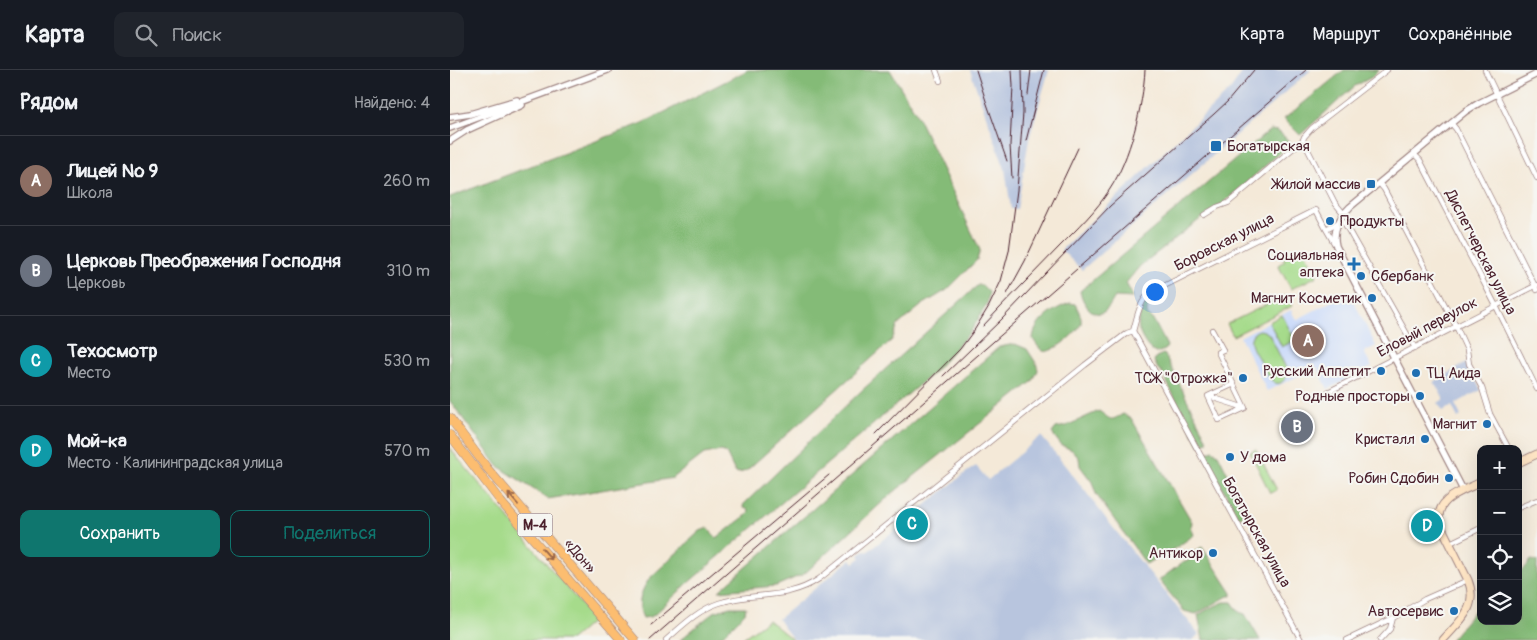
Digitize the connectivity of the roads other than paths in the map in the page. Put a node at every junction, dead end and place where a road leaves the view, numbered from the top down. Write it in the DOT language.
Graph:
graph roads {
  1 [pos="608,70"];
  2 [pos="936,70"];
  3 [pos="1387,70"];
  4 [pos="1485,70"];
  5 [pos="1537,74"];
  6 [pos="940,81"];
  7 [pos="562,87"];
  8 [pos="1497,94"];
  9 [pos="450,118"];
  10 [pos="1451,123"];
  11 [pos="450,128"];
  12 [pos="1303,140"];
  13 [pos="450,141"];
  14 [pos="1414,154"];
  15 [pos="1537,178"];
  16 [pos="1379,183"];
  17 [pos="1204,215"];
  18 [pos="1342,215"];
  19 [pos="1337,223"];
  20 [pos="1326,229"];
  21 [pos="1335,244"];
  22 [pos="1536,287"];
  23 [pos="1496,306"];
  24 [pos="1456,326"];
  25 [pos="1212,330"];
  26 [pos="1133,331"];
  27 [pos="1414,348"];
  28 [pos="1394,359"];
  29 [pos="1234,384"];
  30 [pos="1537,389"];
  31 [pos="1328,392"];
  32 [pos="1212,394"];
  33 [pos="1245,408"];
  34 [pos="450,418"];
  35 [pos="450,435"];
  36 [pos="1507,445"];
  37 [pos="1537,454"];
  38 [pos="1522,462"];
  39 [pos="1477,484"];
  40 [pos="1463,490"];
  41 [pos="1537,500"];
  42 [pos="1522,506"];
  43 [pos="1477,530"];
  44 [pos="1450,543"];
  45 [pos="1468,580"];
  46 [pos="1392,618"];
  47 [pos="619,637"];
  48 [pos="635,640"];
  49 [pos="666,640"];
  50 [pos="1301,640"];
  51 [pos="1347,640"];
  52 [pos="1380,640"];
  53 [pos="1443,640"];
  1 -- 7 [label="street"];
  2 -- 6 [label="street"];
  3 -- 12 [label="street"];
  4 -- 8 [label="street"];
  5 -- 8 [label="street"];
  7 -- 9 [label="street"];
  7 -- 11 [label="street"];
  7 -- 13 [label="street"];
  8 -- 10 [label="street"];
  8 -- 15 [label="street"];
  10 -- 14 [label="street"];
  10 -- 22 [label="street"];
  12 -- 17 [label="street"];
  12 -- 18 [label="street"];
  14 -- 16 [label="street"];
  14 -- 23 [label="street, Диспетчерская улица"];
  16 -- 18 [label="street"];
  16 -- 24 [label="street"];
  18 -- 19 [label="street"];
  18 -- 27 [label="street"];
  19 -- 20 [label="street"];
  19 -- 21 [label="street"];
  20 -- 21 [label="street"];
  20 -- 26 [label="street, Боровская улица"];
  21 -- 28 [label="street"];
  22 -- 23 [label="street, Еловый переулок"];
  23 -- 24 [label="street, Еловый переулок"];
  23 -- 30 [label="street, Диспетчерская улица"];
  24 -- 27 [label="street, Еловый переулок"];
  24 -- 36 [label="street"];
  25 -- 29 [label="street"];
  26 -- 49 [label="street"];
  26 -- 50 [label="street, Богатырская улица"];
  27 -- 28 [label="street, Еловый переулок"];
  28 -- 31 [label="street, Еловый переулок"];
  28 -- 40 [label="street"];
  29 -- 32 [label="street"];
  29 -- 33 [label="street"];
  32 -- 33 [label="street"];
  32 -- 33 [label="street"];
  48 -- 34 [label="highway, «Дон» / М-4, one-way"];
  35 -- 47 [label="highway, «Дон» / М-4, one-way"];
  37 -- 38 [label="main road"];
  39 -- 40 [label="main road"];
  40 -- 44 [label="main road"];
  41 -- 42 [label="street"];
  43 -- 44 [label="street"];
  44 -- 45 [label="main road"];
  45 -- 46 [label="street"];
  45 -- 53 [label="main road"];
  46 -- 51 [label="street"];
  46 -- 52 [label="street"];
}
